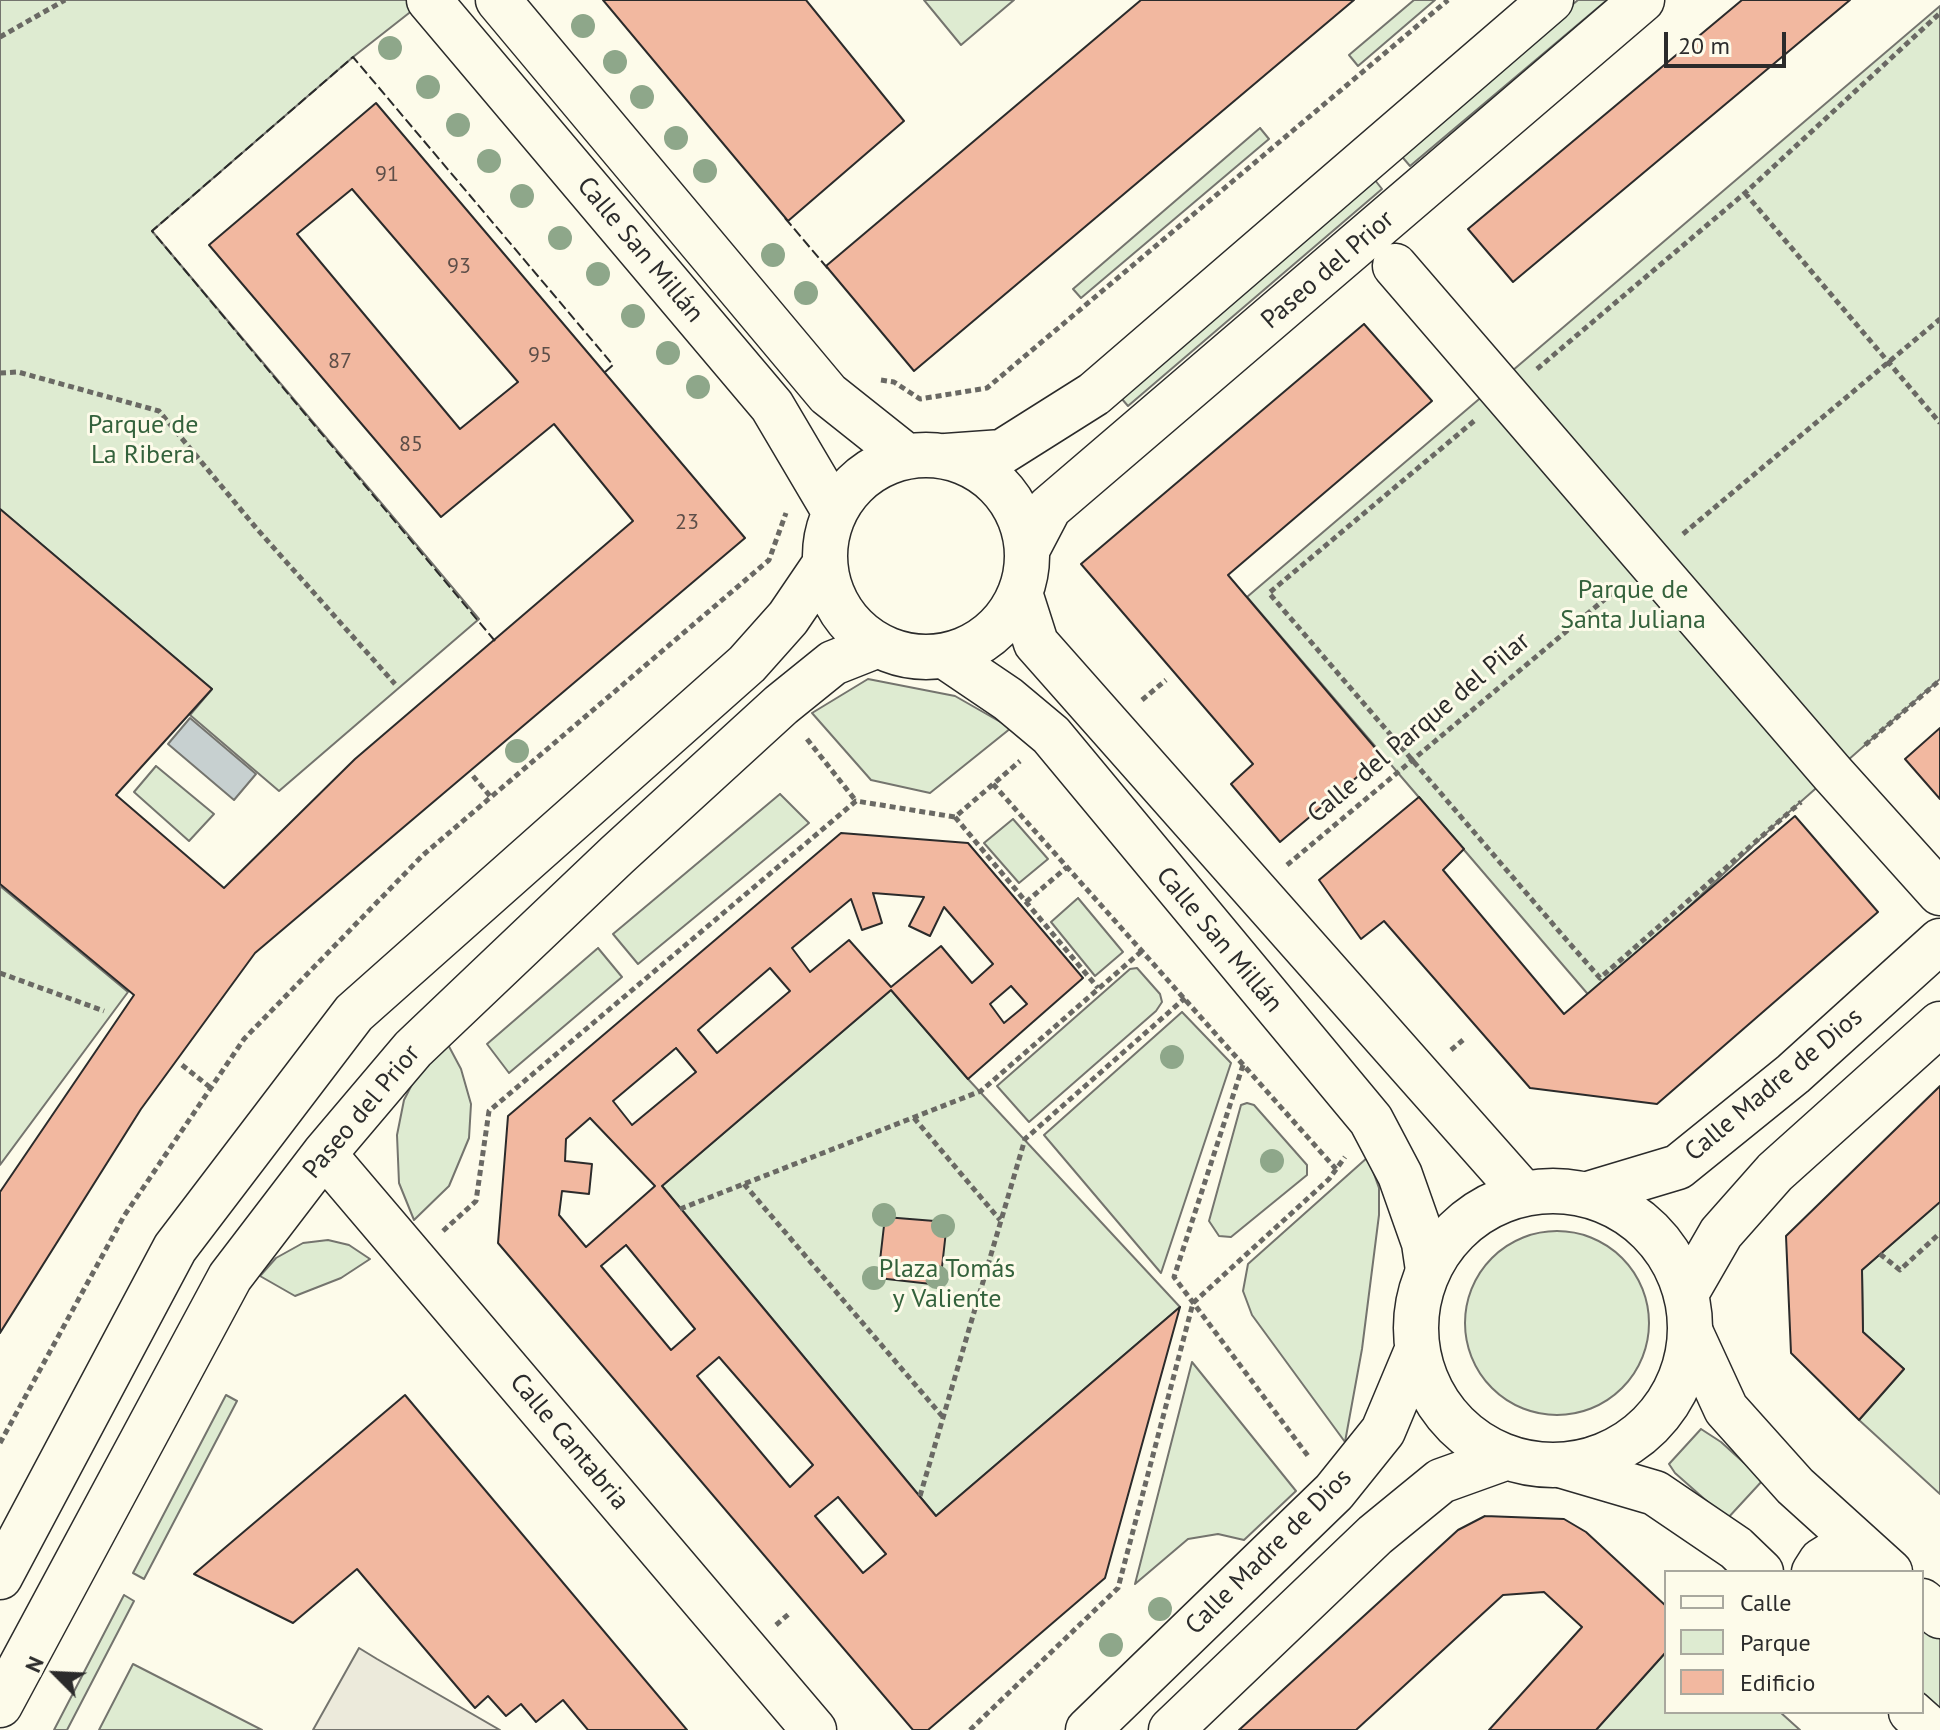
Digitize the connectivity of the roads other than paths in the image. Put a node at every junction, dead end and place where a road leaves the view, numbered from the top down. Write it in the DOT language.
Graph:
graph roads {
  1 [pos="429,0"];
  2 [pos="498,0"];
  3 [pos="1551,0"];
  4 [pos="1642,0"];
  5 [pos="1395,266"];
  6 [pos="926,456"];
  7 [pos="834,511"];
  8 [pos="1027,550"];
  9 [pos="824,565"];
  10 [pos="1020,593"];
  11 [pos="876,646"];
  12 [pos="946,657"];
  13 [pos="1940,893"];
  14 [pos="1940,941"];
  15 [pos="1940,1024"];
  16 [pos="324,1154"];
  17 [pos="1523,1193"];
  18 [pos="1588,1194"];
  19 [pos="1428,1270"];
  20 [pos="1689,1313"];
  21 [pos="1417,1350"];
  22 [pos="1505,1458"];
  23 [pos="1563,1466"];
  24 [pos="1877,1561"];
  25 [pos="1759,1570"];
  26 [pos="1815,1570"];
  27 [pos="0,1577"];
  28 [pos="1924,1603"];
  29 [pos="1940,1616"];
  30 [pos="0,1705"];
  31 [pos="1913,1714"];
  32 [pos="814,1730"];
  33 [pos="1088,1730"];
  34 [pos="1171,1730"];
  35 [pos="1931,1730"];
  1 -- 7 [label="street, Calle San Millán"];
  2 -- 6 [label="street, Calle San Millán"];
  3 -- 6 [label="street"];
  4 -- 8 [label="street, Paseo del Prior"];
  5 -- 13 [label="street"];
  6 -- 7 [label="street"];
  6 -- 8 [label="street"];
  7 -- 9 [label="street"];
  8 -- 10 [label="street"];
  9 -- 11 [label="street"];
  9 -- 27 [label="street"];
  10 -- 12 [label="street"];
  10 -- 17 [label="street"];
  11 -- 12 [label="street"];
  11 -- 16 [label="street, Paseo del Prior"];
  12 -- 19 [label="street, Calle San Millán"];
  14 -- 18 [label="street, Calle Madre de Dios"];
  15 -- 20 [label="street"];
  16 -- 30 [label="street, Paseo del Prior"];
  16 -- 32 [label="street, Calle Cantabria"];
  17 -- 18 [label="street"];
  17 -- 19 [label="street"];
  18 -- 20 [label="street"];
  19 -- 21 [label="street"];
  20 -- 23 [label="street"];
  20 -- 24 [label="street"];
  21 -- 22 [label="street"];
  21 -- 33 [label="street, Calle Madre de Dios"];
  22 -- 23 [label="street"];
  22 -- 34 [label="street"];
  23 -- 25 [label="street"];
  24 -- 26 [label="street"];
  28 -- 29 [label="street"];
  31 -- 35 [label="street"];
}
